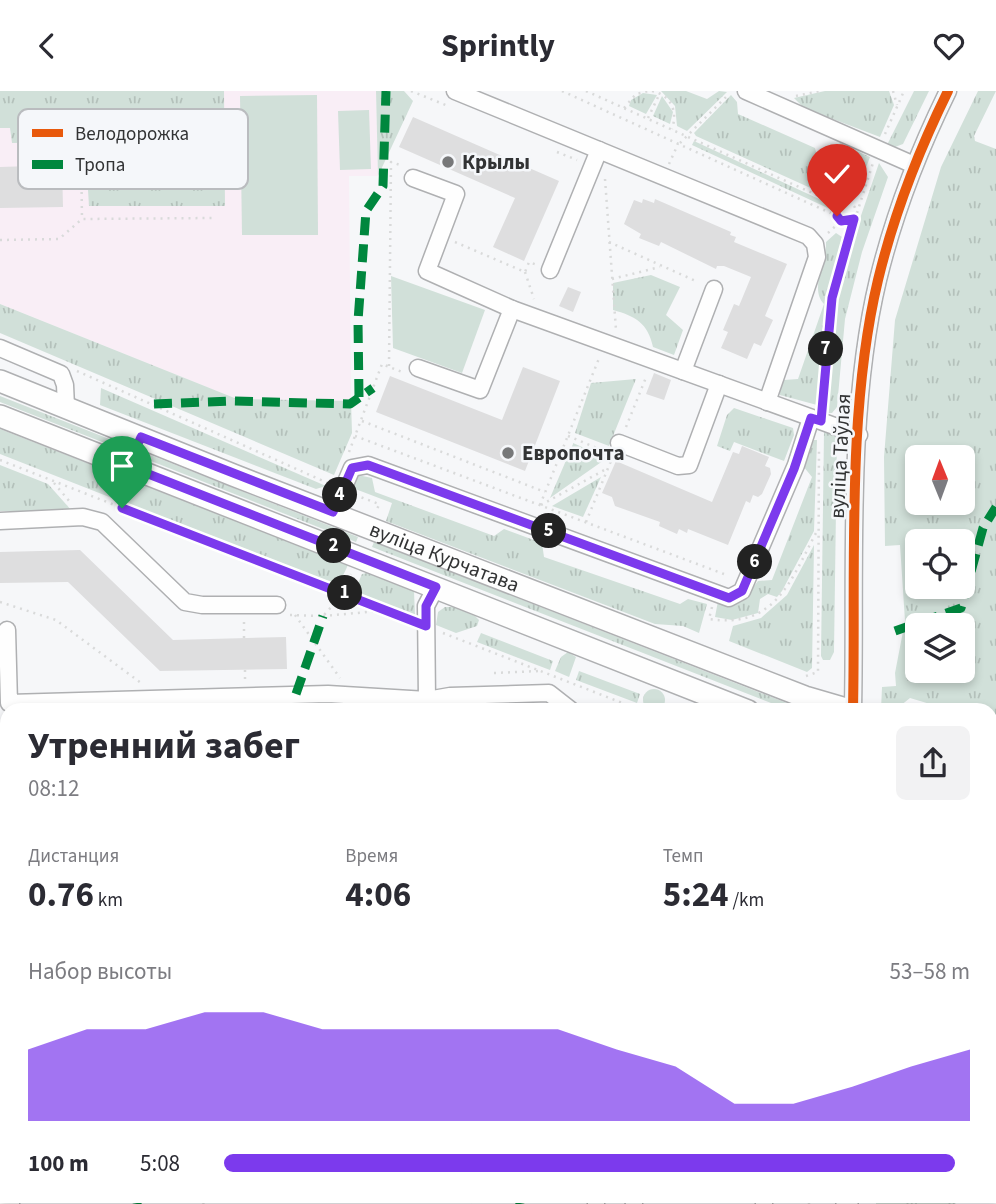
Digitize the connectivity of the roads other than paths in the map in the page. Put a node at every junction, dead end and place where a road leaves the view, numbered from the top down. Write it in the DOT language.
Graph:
graph roads {
  1 [pos="454,91"];
  2 [pos="746,91"];
  3 [pos="948,91"];
  4 [pos="782,98"];
  5 [pos="599,150"];
  6 [pos="914,165"];
  7 [pos="413,174"];
  8 [pos="550,270"];
  9 [pos="714,289"];
  10 [pos="512,309"];
  11 [pos="0,348"];
  12 [pos="418,367"];
  13 [pos="683,371"];
  14 [pos="0,381"];
  15 [pos="719,384"];
  16 [pos="767,402"];
  17 [pos="66,407"];
  18 [pos="0,416"];
  19 [pos="816,419"];
  20 [pos="859,435"];
  21 [pos="141,437"];
  22 [pos="616,449"];
  23 [pos="128,466"];
  24 [pos="333,512"];
  25 [pos="0,521"];
  26 [pos="436,587"];
  27 [pos="277,605"];
  28 [pos="7,630"];
  29 [pos="427,700"];
  30 [pos="259,702"];
  31 [pos="9,703"];
  32 [pos="136,703"];
  33 [pos="373,703"];
  34 [pos="389,703"];
  35 [pos="562,703"];
  36 [pos="728,703"];
  37 [pos="827,703"];
  38 [pos="853,703"];
  1 -- 5 [label="street"];
  2 -- 4 [label="street"];
  3 -- 6 [label="street, вуліца Таўлая"];
  4 -- 6 [label="street"];
  5 -- 8 [label="street"];
  5 -- 16 [label="street"];
  6 -- 20 [label="street, вуліца Таўлая"];
  7 -- 10 [label="street"];
  9 -- 13 [label="street"];
  10 -- 12 [label="street"];
  10 -- 13 [label="street"];
  11 -- 17 [label="street"];
  13 -- 15 [label="street"];
  14 -- 17 [label="main road, вуліца Курчатава"];
  15 -- 16 [label="street"];
  15 -- 22 [label="street"];
  16 -- 19 [label="street"];
  17 -- 21 [label="main road, вуліца Курчатава"];
  18 -- 23 [label="main road, вуліца Курчатава"];
  19 -- 20 [label="street"];
  19 -- 24 [label="street"];
  20 -- 38 [label="street, вуліца Таўлая"];
  21 -- 23 [label="main road"];
  21 -- 24 [label="main road, вуліца Курчатава"];
  23 -- 26 [label="main road, вуліца Курчатава"];
  24 -- 37 [label="main road, вуліца Курчатава"];
  25 -- 27 [label="street"];
  26 -- 29 [label="street"];
  26 -- 36 [label="main road, вуліца Курчатава"];
  28 -- 31 [label="street"];
  29 -- 34 [label="street"];
  29 -- 35 [label="street"];
  30 -- 32 [label="street"];
  30 -- 33 [label="street"];
}
